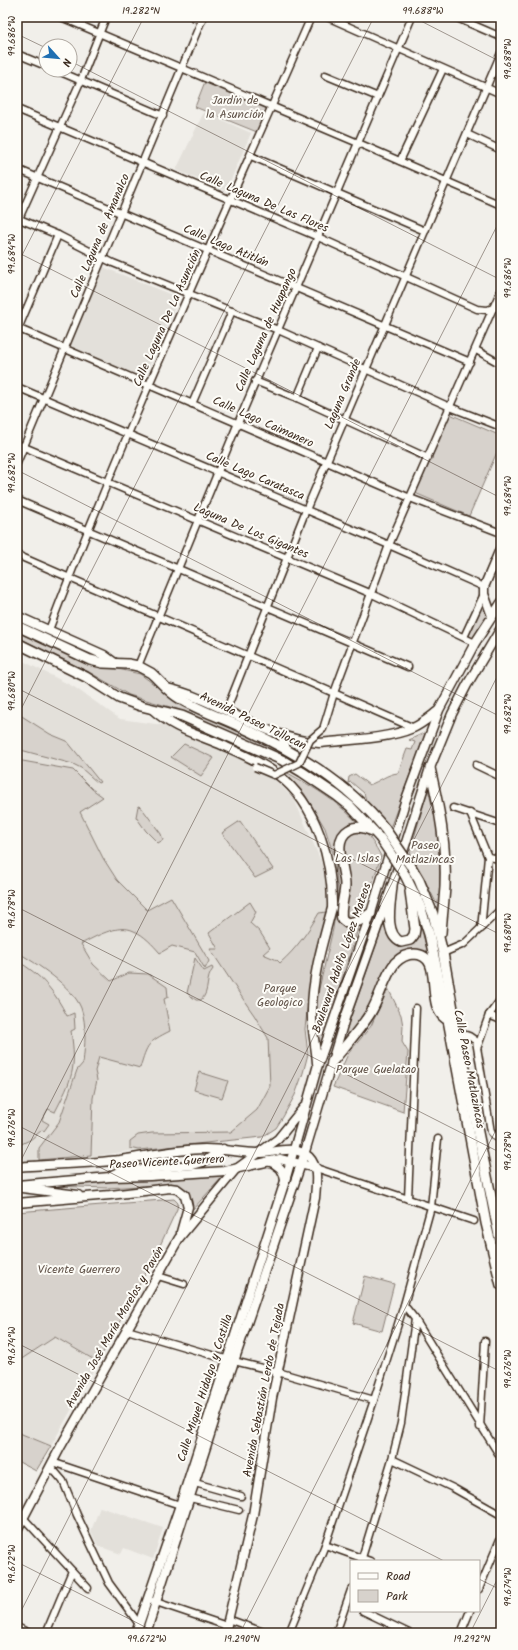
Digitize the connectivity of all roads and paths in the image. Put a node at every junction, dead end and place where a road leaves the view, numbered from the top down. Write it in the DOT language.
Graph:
graph roads {
  1 [pos="61,17"];
  2 [pos="106,17"];
  3 [pos="193,17"];
  4 [pos="311,17"];
  5 [pos="327,17"];
  6 [pos="412,17"];
  7 [pos="455,17"];
  8 [pos="203,19"];
  9 [pos="100,34"];
  10 [pos="501,37"];
  11 [pos="398,49"];
  12 [pos="501,53"];
  13 [pos="17,54"];
  14 [pos="38,63"];
  15 [pos="182,69"];
  16 [pos="443,69"];
  17 [pos="324,74"];
  18 [pos="76,78"];
  19 [pos="81,80"];
  20 [pos="486,88"];
  21 [pos="501,94"];
  22 [pos="378,97"];
  23 [pos="272,107"];
  24 [pos="17,109"];
  25 [pos="163,116"];
  26 [pos="59,127"];
  27 [pos="467,134"];
  28 [pos="358,142"];
  29 [pos="501,150"];
  30 [pos="250,156"];
  31 [pos="400,161"];
  32 [pos="144,162"];
  33 [pos="17,169"];
  34 [pos="37,178"];
  35 [pos="446,182"];
  36 [pos="337,192"];
  37 [pos="230,200"];
  38 [pos="501,205"];
  39 [pos="121,213"];
  40 [pos="18,220"];
  41 [pos="425,231"];
  42 [pos="58,235"];
  43 [pos="318,237"];
  44 [pos="208,251"];
  45 [pos="103,257"];
  46 [pos="405,278"];
  47 [pos="297,288"];
  48 [pos="501,290"];
  49 [pos="189,293"];
  50 [pos="501,306"];
  51 [pos="492,308"];
  52 [pos="232,311"];
  53 [pos="385,325"];
  54 [pos="18,329"];
  55 [pos="278,330"];
  56 [pos="318,348"];
  57 [pos="64,349"];
  58 [pos="476,350"];
  59 [pos="470,362"];
  60 [pos="501,364"];
  61 [pos="365,370"];
  62 [pos="255,382"];
  63 [pos="148,386"];
  64 [pos="17,387"];
  65 [pos="43,398"];
  66 [pos="297,398"];
  67 [pos="192,404"];
  68 [pos="450,407"];
  69 [pos="344,419"];
  70 [pos="238,423"];
  71 [pos="501,427"];
  72 [pos="128,434"];
  73 [pos="17,444"];
  74 [pos="24,447"];
  75 [pos="428,458"];
  76 [pos="326,462"];
  77 [pos="17,463"];
  78 [pos="217,472"];
  79 [pos="109,484"];
  80 [pos="410,498"];
  81 [pos="17,500"];
  82 [pos="306,510"];
  83 [pos="198,520"];
  84 [pos="88,531"];
  85 [pos="501,533"];
  86 [pos="389,545"];
  87 [pos="501,547"];
  88 [pos="17,555"];
  89 [pos="286,558"];
  90 [pos="178,570"];
  91 [pos="69,577"];
  92 [pos="484,591"];
  93 [pos="372,594"];
  94 [pos="501,603"];
  95 [pos="266,608"];
  96 [pos="17,616"];
  97 [pos="159,616"];
  98 [pos="492,616"];
  99 [pos="17,626"];
  100 [pos="501,628"];
  101 [pos="49,630"];
  102 [pos="464,637"];
  103 [pos="17,643"];
  104 [pos="475,643"];
  105 [pos="352,644"];
  106 [pos="17,646"];
  107 [pos="248,655"];
  108 [pos="115,662"];
  109 [pos="138,666"];
  110 [pos="408,667"];
  111 [pos="102,687"];
  112 [pos="166,688"];
  113 [pos="334,693"];
  114 [pos="152,709"];
  115 [pos="439,710"];
  116 [pos="226,711"];
  117 [pos="414,728"];
  118 [pos="283,735"];
  119 [pos="285,748"];
  120 [pos="476,765"];
  121 [pos="255,767"];
  122 [pos="430,768"];
  123 [pos="501,776"];
  124 [pos="453,808"];
  125 [pos="470,813"];
  126 [pos="501,824"];
  127 [pos="377,835"];
  128 [pos="488,857"];
  129 [pos="501,859"];
  130 [pos="409,884"];
  131 [pos="392,886"];
  132 [pos="501,909"];
  133 [pos="371,913"];
  134 [pos="481,929"];
  135 [pos="440,940"];
  136 [pos="443,953"];
  137 [pos="440,985"];
  138 [pos="435,994"];
  139 [pos="501,999"];
  140 [pos="416,1008"];
  141 [pos="489,1015"];
  142 [pos="448,1020"];
  143 [pos="501,1020"];
  144 [pos="458,1032"];
  145 [pos="477,1048"];
  146 [pos="332,1062"];
  147 [pos="317,1068"];
  148 [pos="308,1101"];
  149 [pos="501,1129"];
  150 [pos="438,1139"];
  151 [pos="223,1149"];
  152 [pos="294,1150"];
  153 [pos="258,1153"];
  154 [pos="304,1155"];
  155 [pos="268,1160"];
  156 [pos="290,1161"];
  157 [pos="300,1165"];
  158 [pos="17,1167"];
  159 [pos="316,1168"];
  160 [pos="235,1170"];
  161 [pos="110,1177"];
  162 [pos="285,1181"];
  163 [pos="17,1186"];
  164 [pos="90,1197"];
  165 [pos="408,1199"];
  166 [pos="17,1203"];
  167 [pos="431,1207"];
  168 [pos="474,1221"];
  169 [pos="179,1238"];
  170 [pos="501,1245"];
  171 [pos="158,1276"];
  172 [pos="184,1284"];
  173 [pos="501,1286"];
  174 [pos="404,1305"];
  175 [pos="415,1320"];
  176 [pos="127,1330"];
  177 [pos="485,1341"];
  178 [pos="231,1360"];
  179 [pos="278,1372"];
  180 [pos="374,1400"];
  181 [pos="480,1427"];
  182 [pos="501,1445"];
  183 [pos="499,1456"];
  184 [pos="392,1459"];
  185 [pos="51,1464"];
  186 [pos="194,1483"];
  187 [pos="241,1496"];
  188 [pos="190,1498"];
  189 [pos="180,1505"];
  190 [pos="238,1510"];
  191 [pos="17,1511"];
  192 [pos="501,1515"];
  193 [pos="23,1518"];
  194 [pos="17,1530"];
  195 [pos="501,1537"];
  196 [pos="325,1545"];
  197 [pos="361,1559"];
  198 [pos="72,1571"];
  199 [pos="480,1587"];
  200 [pos="88,1588"];
  201 [pos="147,1599"];
  202 [pos="156,1602"];
  203 [pos="349,1604"];
  204 [pos="365,1612"];
  205 [pos="470,1612"];
  206 [pos="139,1624"];
  207 [pos="227,1626"];
  208 [pos="17,1627"];
  209 [pos="29,1633"];
  210 [pos="46,1633"];
  211 [pos="136,1633"];
  212 [pos="146,1633"];
  213 [pos="266,1633"];
  214 [pos="289,1633"];
  215 [pos="336,1633"];
  216 [pos="409,1633"];
  217 [pos="461,1633"];
  1 -- 9 [label="street"];
  2 -- 9 [label="street"];
  3 -- 8 [label="street"];
  4 -- 23 [label="street, Calle Laguna De La Asunción"];
  5 -- 11 [label="street"];
  6 -- 11 [label="street, Calle Laguna de Huapango"];
  7 -- 10 [label="street"];
  8 -- 15 [label="street, Calle Laguna de Amanalco"];
  9 -- 15 [label="street"];
  9 -- 19 [label="street"];
  11 -- 16 [label="street"];
  11 -- 22 [label="street, Calle Laguna de Huapango"];
  12 -- 20 [label="street, Laguna Grande"];
  13 -- 14 [label="street"];
  15 -- 23 [label="street"];
  15 -- 25 [label="street, Calle Laguna de Amanalco"];
  16 -- 20 [label="street"];
  16 -- 31 [label="street"];
  17 -- 22 [label="street"];
  18 -- 19 [label="street"];
  19 -- 25 [label="street"];
  19 -- 26 [label="street"];
  20 -- 21 [label="street"];
  20 -- 27 [label="street, Laguna Grande"];
  22 -- 28 [label="street, Calle Laguna de Huapango"];
  23 -- 28 [label="street"];
  23 -- 30 [label="street, Calle Laguna De La Asunción"];
  24 -- 26 [label="street, Calle Laguna De Las Flores"];
  25 -- 32 [label="street, Calle Laguna de Amanalco"];
  26 -- 32 [label="street, Calle Laguna De Las Flores"];
  26 -- 34 [label="street"];
  27 -- 29 [label="street"];
  27 -- 35 [label="street, Laguna Grande"];
  28 -- 31 [label="street"];
  28 -- 36 [label="street, Calle Laguna de Huapango"];
  30 -- 36 [label="street"];
  30 -- 37 [label="street, Calle Laguna De La Asunción"];
  31 -- 35 [label="street"];
  32 -- 37 [label="street, Calle Laguna De Las Flores"];
  32 -- 39 [label="street, Calle Laguna de Amanalco"];
  33 -- 34 [label="street, Calle Lago Atitlán"];
  34 -- 39 [label="street, Calle Lago Atitlán"];
  34 -- 40 [label="street"];
  35 -- 38 [label="street"];
  35 -- 41 [label="street, Laguna Grande"];
  36 -- 41 [label="street"];
  36 -- 43 [label="street, Calle Laguna de Huapango"];
  37 -- 43 [label="street, Calle Laguna De Las Flores"];
  37 -- 44 [label="street, Calle Laguna De La Asunción"];
  39 -- 44 [label="street, Calle Lago Atitlán"];
  39 -- 45 [label="street, Calle Laguna de Amanalco"];
  40 -- 42 [label="street"];
  41 -- 46 [label="street, Laguna Grande"];
  42 -- 45 [label="street"];
  42 -- 54 [label="street"];
  43 -- 46 [label="street, Calle Laguna De Las Flores"];
  43 -- 47 [label="street, Calle Laguna de Huapango"];
  44 -- 47 [label="street, Calle Lago Atitlán"];
  44 -- 49 [label="street, Calle Laguna De La Asunción"];
  45 -- 49 [label="street"];
  45 -- 57 [label="street, Calle Laguna de Amanalco"];
  46 -- 51 [label="street, Calle Laguna De Las Flores"];
  46 -- 53 [label="street, Laguna Grande"];
  47 -- 53 [label="street, Calle Lago Atitlán"];
  47 -- 55 [label="street, Calle Laguna de Huapango"];
  48 -- 51 [label="street"];
  49 -- 52 [label="street"];
  49 -- 63 [label="street, Calle Laguna De La Asunción"];
  50 -- 51 [label="street, Calle Laguna De Las Flores"];
  51 -- 58 [label="street"];
  52 -- 55 [label="street"];
  52 -- 67 [label="street"];
  53 -- 59 [label="street, Calle Lago Atitlán"];
  53 -- 61 [label="street, Laguna Grande"];
  54 -- 57 [label="street, Calle Lago Caimanero"];
  55 -- 56 [label="street"];
  55 -- 62 [label="street, Calle Laguna de Huapango"];
  56 -- 61 [label="street"];
  56 -- 66 [label="street"];
  57 -- 63 [label="street, Calle Lago Caimanero"];
  57 -- 65 [label="street, Calle Laguna de Amanalco"];
  58 -- 59 [label="street"];
  58 -- 60 [label="street"];
  59 -- 68 [label="street"];
  61 -- 68 [label="street"];
  61 -- 69 [label="street, Laguna Grande"];
  62 -- 66 [label="street"];
  62 -- 70 [label="street, Calle Laguna de Huapango"];
  63 -- 67 [label="street, Calle Lago Caimanero"];
  63 -- 72 [label="street, Calle Laguna De La Asunción"];
  64 -- 65 [label="street, Calle Lago Caratasca"];
  65 -- 72 [label="street, Calle Lago Caratasca"];
  65 -- 74 [label="street, Calle Laguna de Amanalco"];
  66 -- 69 [label="street"];
  67 -- 70 [label="street, Calle Lago Caimanero"];
  68 -- 71 [label="street"];
  68 -- 75 [label="street"];
  69 -- 75 [label="street"];
  69 -- 76 [label="street, Laguna Grande"];
  70 -- 76 [label="street, Calle Lago Caimanero"];
  70 -- 78 [label="street, Calle Laguna de Huapango"];
  72 -- 78 [label="street, Calle Lago Caratasca"];
  72 -- 79 [label="street, Calle Laguna De La Asunción"];
  73 -- 74 [label="street, Laguna De Los Gigantes"];
  74 -- 77 [label="street, Calle Laguna de Amanalco"];
  74 -- 79 [label="street, Laguna De Los Gigantes"];
  75 -- 80 [label="street"];
  76 -- 80 [label="street, Calle Lago Caimanero"];
  76 -- 82 [label="street, Laguna Grande"];
  78 -- 82 [label="street, Calle Lago Caratasca"];
  78 -- 83 [label="street, Calle Laguna de Huapango"];
  79 -- 83 [label="street, Laguna De Los Gigantes"];
  79 -- 84 [label="street, Calle Laguna De La Asunción"];
  80 -- 85 [label="street, Calle Lago Caimanero"];
  80 -- 86 [label="street"];
  81 -- 84 [label="street"];
  82 -- 86 [label="street, Calle Lago Caratasca"];
  82 -- 89 [label="street, Laguna Grande"];
  83 -- 89 [label="street, Laguna De Los Gigantes"];
  83 -- 90 [label="street, Calle Laguna de Huapango"];
  84 -- 90 [label="street"];
  84 -- 91 [label="street, Calle Laguna De La Asunción"];
  86 -- 92 [label="street, Calle Lago Caratasca"];
  86 -- 93 [label="street"];
  87 -- 92 [label="main road"];
  88 -- 91 [label="street"];
  89 -- 93 [label="street, Laguna De Los Gigantes"];
  89 -- 95 [label="street, Laguna Grande"];
  90 -- 95 [label="street"];
  90 -- 97 [label="street, Calle Laguna de Huapango"];
  91 -- 97 [label="street"];
  91 -- 101 [label="street, Calle Laguna De La Asunción"];
  92 -- 98 [label="main road"];
  92 -- 102 [label="street"];
  93 -- 102 [label="street, Laguna De Los Gigantes"];
  93 -- 105 [label="street"];
  94 -- 98 [label="main road, Boulevard Adolfo López Mateos"];
  95 -- 105 [label="street"];
  95 -- 107 [label="street, Laguna Grande"];
  96 -- 101 [label="main road, Avenida Paseo Tollocan"];
  97 -- 107 [label="street"];
  97 -- 109 [label="street, Calle Laguna de Huapango"];
  98 -- 104 [label="main road, Boulevard Adolfo López Mateos"];
  99 -- 108 [label="highway, Avenida Paseo Tollocan"];
  100 -- 122 [label="main road, Boulevard Adolfo López Mateos"];
  101 -- 108 [label="main road, Avenida Paseo Tollocan"];
  102 -- 104 [label="street, Laguna De Los Gigantes"];
  103 -- 111 [label="highway, Avenida Paseo Tollocan"];
  104 -- 115 [label="main road, Boulevard Adolfo López Mateos"];
  105 -- 110 [label="street"];
  105 -- 113 [label="street"];
  106 -- 111 [label="main road, Avenida Paseo Tollocan"];
  107 -- 113 [label="street"];
  107 -- 116 [label="street, Laguna Grande"];
  108 -- 109 [label="highway, Avenida Paseo Tollocan"];
  109 -- 112 [label="highway, Avenida Paseo Tollocan"];
  111 -- 114 [label="highway, Avenida Paseo Tollocan"];
  112 -- 116 [label="main road"];
  112 -- 119 [label="highway, Avenida Paseo Tollocan"];
  113 -- 117 [label="street"];
  113 -- 121 [label="street, bridge"];
  114 -- 127 [label="highway, Avenida Paseo Tollocan"];
  114 -- 147 [label="main road"];
  115 -- 117 [label="main road"];
  115 -- 133 [label="main road, Boulevard Adolfo López Mateos"];
  116 -- 118 [label="main road"];
  117 -- 118 [label="main road"];
  118 -- 119 [label="highway"];
  119 -- 135 [label="highway, Avenida Paseo Tollocan, bridge"];
  120 -- 123 [label="street"];
  122 -- 131 [label="main road, Boulevard Adolfo López Mateos"];
  122 -- 135 [label="highway"];
  124 -- 125 [label="street"];
  125 -- 126 [label="street"];
  125 -- 128 [label="street"];
  127 -- 130 [label="highway, Avenida Paseo Tollocan, bridge"];
  127 -- 133 [label="highway"];
  128 -- 129 [label="street"];
  128 -- 134 [label="street"];
  130 -- 131 [label="highway"];
  130 -- 137 [label="highway, Calle Paseo Matlazincas"];
  131 -- 146 [label="main road, Boulevard Adolfo López Mateos"];
  132 -- 134 [label="street"];
  133 -- 147 [label="main road, Boulevard Adolfo López Mateos"];
  134 -- 136 [label="street"];
  135 -- 136 [label="highway, Calle Paseo Matlazincas"];
  136 -- 144 [label="highway, Calle Paseo Matlazincas"];
  137 -- 138 [label="highway"];
  137 -- 142 [label="highway, Calle Paseo Matlazincas"];
  138 -- 142 [label="highway"];
  138 -- 146 [label="highway"];
  139 -- 141 [label="street"];
  140 -- 165 [label="street"];
  141 -- 143 [label="street"];
  141 -- 145 [label="street"];
  142 -- 173 [label="highway, Calle Paseo Matlazincas"];
  144 -- 145 [label="street"];
  144 -- 170 [label="highway, Calle Paseo Matlazincas"];
  145 -- 149 [label="street"];
  146 -- 154 [label="main road, Boulevard Adolfo López Mateos"];
  147 -- 148 [label="main road, Boulevard Adolfo López Mateos"];
  148 -- 152 [label="main road, Boulevard Adolfo López Mateos"];
  148 -- 153 [label="main road"];
  150 -- 167 [label="street"];
  151 -- 153 [label="main road, Paseo Vicente Guerrero"];
  151 -- 158 [label="main road, Paseo Vicente Guerrero"];
  151 -- 161 [label="main road"];
  152 -- 153 [label="main road, Paseo Vicente Guerrero"];
  152 -- 154 [label="main road, Paseo Vicente Guerrero"];
  152 -- 156 [label="main road, Calle Miguel Hidalgo y Costilla"];
  153 -- 160 [label="main road, Avenida José María Morelos y Pavón"];
  154 -- 157 [label="main road, Calle Miguel Hidalgo y Costilla"];
  154 -- 159 [label="main road"];
  155 -- 156 [label="main road, Paseo Vicente Guerrero"];
  155 -- 160 [label="main road, Paseo Vicente Guerrero"];
  155 -- 162 [label="main road"];
  156 -- 157 [label="main road, Paseo Vicente Guerrero"];
  156 -- 162 [label="main road, Calle Miguel Hidalgo y Costilla"];
  157 -- 159 [label="main road, Paseo Vicente Guerrero"];
  157 -- 178 [label="main road, Calle Miguel Hidalgo y Costilla"];
  159 -- 165 [label="street"];
  159 -- 179 [label="main road, Avenida Sebastián Lerdo de Tejada"];
  160 -- 161 [label="main road, Paseo Vicente Guerrero"];
  160 -- 169 [label="main road, Avenida José María Morelos y Pavón"];
  161 -- 163 [label="main road, Paseo Vicente Guerrero"];
  162 -- 178 [label="main road, Calle Miguel Hidalgo y Costilla"];
  163 -- 164 [label="main road"];
  164 -- 166 [label="main road"];
  164 -- 169 [label="main road"];
  165 -- 167 [label="street"];
  167 -- 168 [label="street"];
  167 -- 174 [label="street"];
  169 -- 171 [label="main road, Avenida José María Morelos y Pavón"];
  171 -- 172 [label="street"];
  171 -- 176 [label="main road, Avenida José María Morelos y Pavón"];
  174 -- 175 [label="street"];
  174 -- 180 [label="street"];
  175 -- 181 [label="street"];
  175 -- 184 [label="street"];
  176 -- 178 [label="street"];
  176 -- 185 [label="main road, Avenida José María Morelos y Pavón"];
  177 -- 181 [label="street"];
  178 -- 179 [label="street"];
  178 -- 186 [label="main road, Calle Miguel Hidalgo y Costilla"];
  178 -- 189 [label="main road, Calle Miguel Hidalgo y Costilla"];
  179 -- 180 [label="street"];
  179 -- 207 [label="main road, Avenida Sebastián Lerdo de Tejada"];
  180 -- 196 [label="street"];
  181 -- 183 [label="street"];
  182 -- 183 [label="street"];
  184 -- 192 [label="street"];
  184 -- 197 [label="street"];
  185 -- 189 [label="street"];
  185 -- 193 [label="main road, Avenida José María Morelos y Pavón"];
  185 -- 206 [label="street"];
  186 -- 187 [label="street"];
  186 -- 188 [label="main road, Calle Miguel Hidalgo y Costilla"];
  188 -- 190 [label="street"];
  188 -- 202 [label="main road, Calle Miguel Hidalgo y Costilla"];
  189 -- 201 [label="main road, Calle Miguel Hidalgo y Costilla"];
  191 -- 193 [label="street"];
  193 -- 194 [label="main road, Avenida José María Morelos y Pavón"];
  193 -- 198 [label="street"];
  195 -- 199 [label="street"];
  196 -- 197 [label="street"];
  196 -- 214 [label="street"];
  198 -- 200 [label="street"];
  198 -- 210 [label="street"];
  201 -- 202 [label="street"];
  201 -- 206 [label="main road, Calle Miguel Hidalgo y Costilla"];
  202 -- 207 [label="street"];
  202 -- 212 [label="main road, Calle Miguel Hidalgo y Costilla"];
  203 -- 215 [label="street"];
  204 -- 216 [label="street"];
  205 -- 217 [label="street"];
  206 -- 211 [label="main road, Calle Miguel Hidalgo y Costilla"];
  207 -- 213 [label="street"];
  208 -- 209 [label="street"];
}
